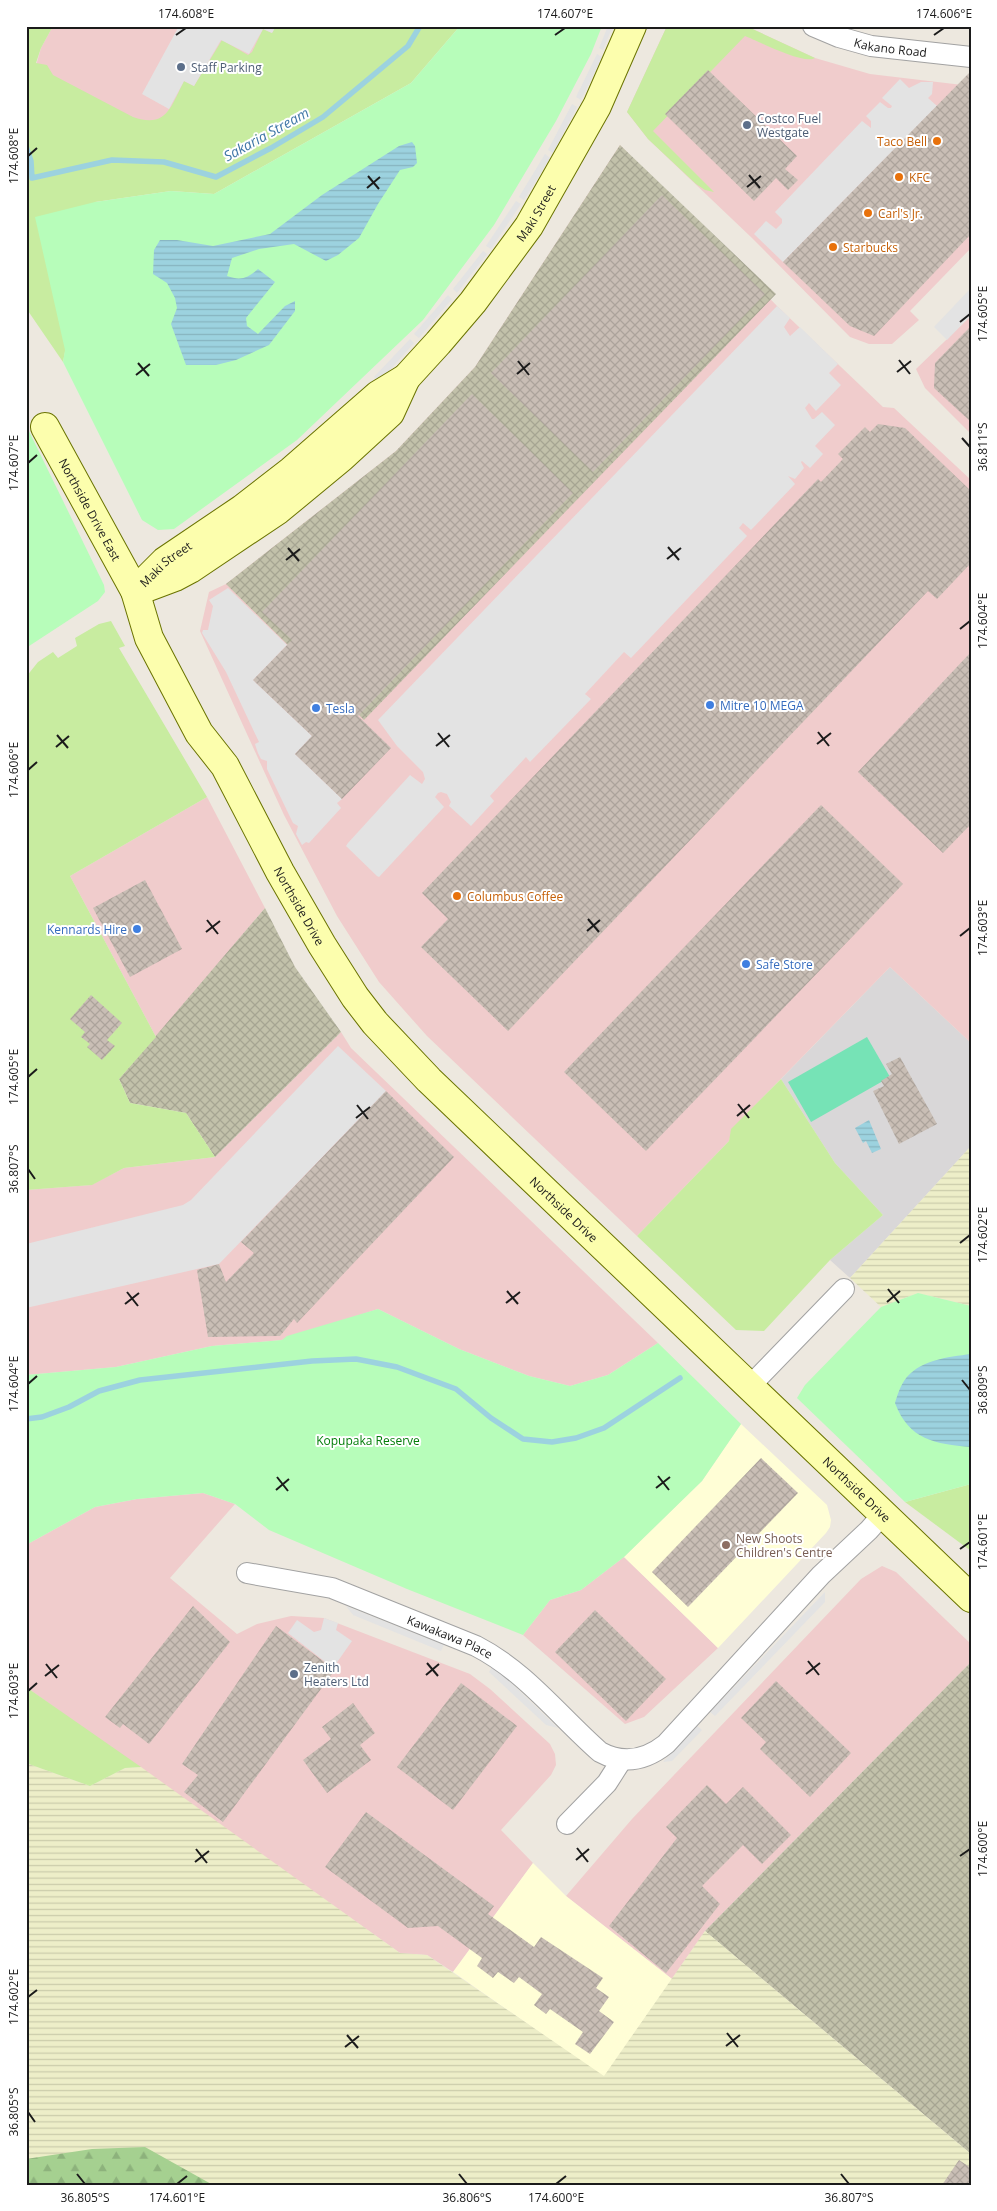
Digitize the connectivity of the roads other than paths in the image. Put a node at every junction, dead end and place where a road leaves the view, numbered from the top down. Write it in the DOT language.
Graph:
graph roads {
  1 [pos="632,26"];
  2 [pos="813,26"];
  3 [pos="971,57"];
  4 [pos="45,427"];
  5 [pos="135,592"];
  6 [pos="844,1289"];
  7 [pos="750,1386"];
  8 [pos="883,1514"];
  9 [pos="247,1573"];
  10 [pos="971,1598"];
  11 [pos="622,1760"];
  12 [pos="567,1824"];
  1 -- 5 [label="street, Maki Street"];
  2 -- 3 [label="street, Kakano Road"];
  4 -- 5 [label="street, Northside Drive East"];
  5 -- 7 [label="street, Northside Drive"];
  6 -- 7 [label="street"];
  7 -- 8 [label="street, Northside Drive"];
  8 -- 10 [label="street, Northside Drive"];
  8 -- 11 [label="street"];
  9 -- 11 [label="street, Kawakawa Place"];
  11 -- 12 [label="street"];
}
